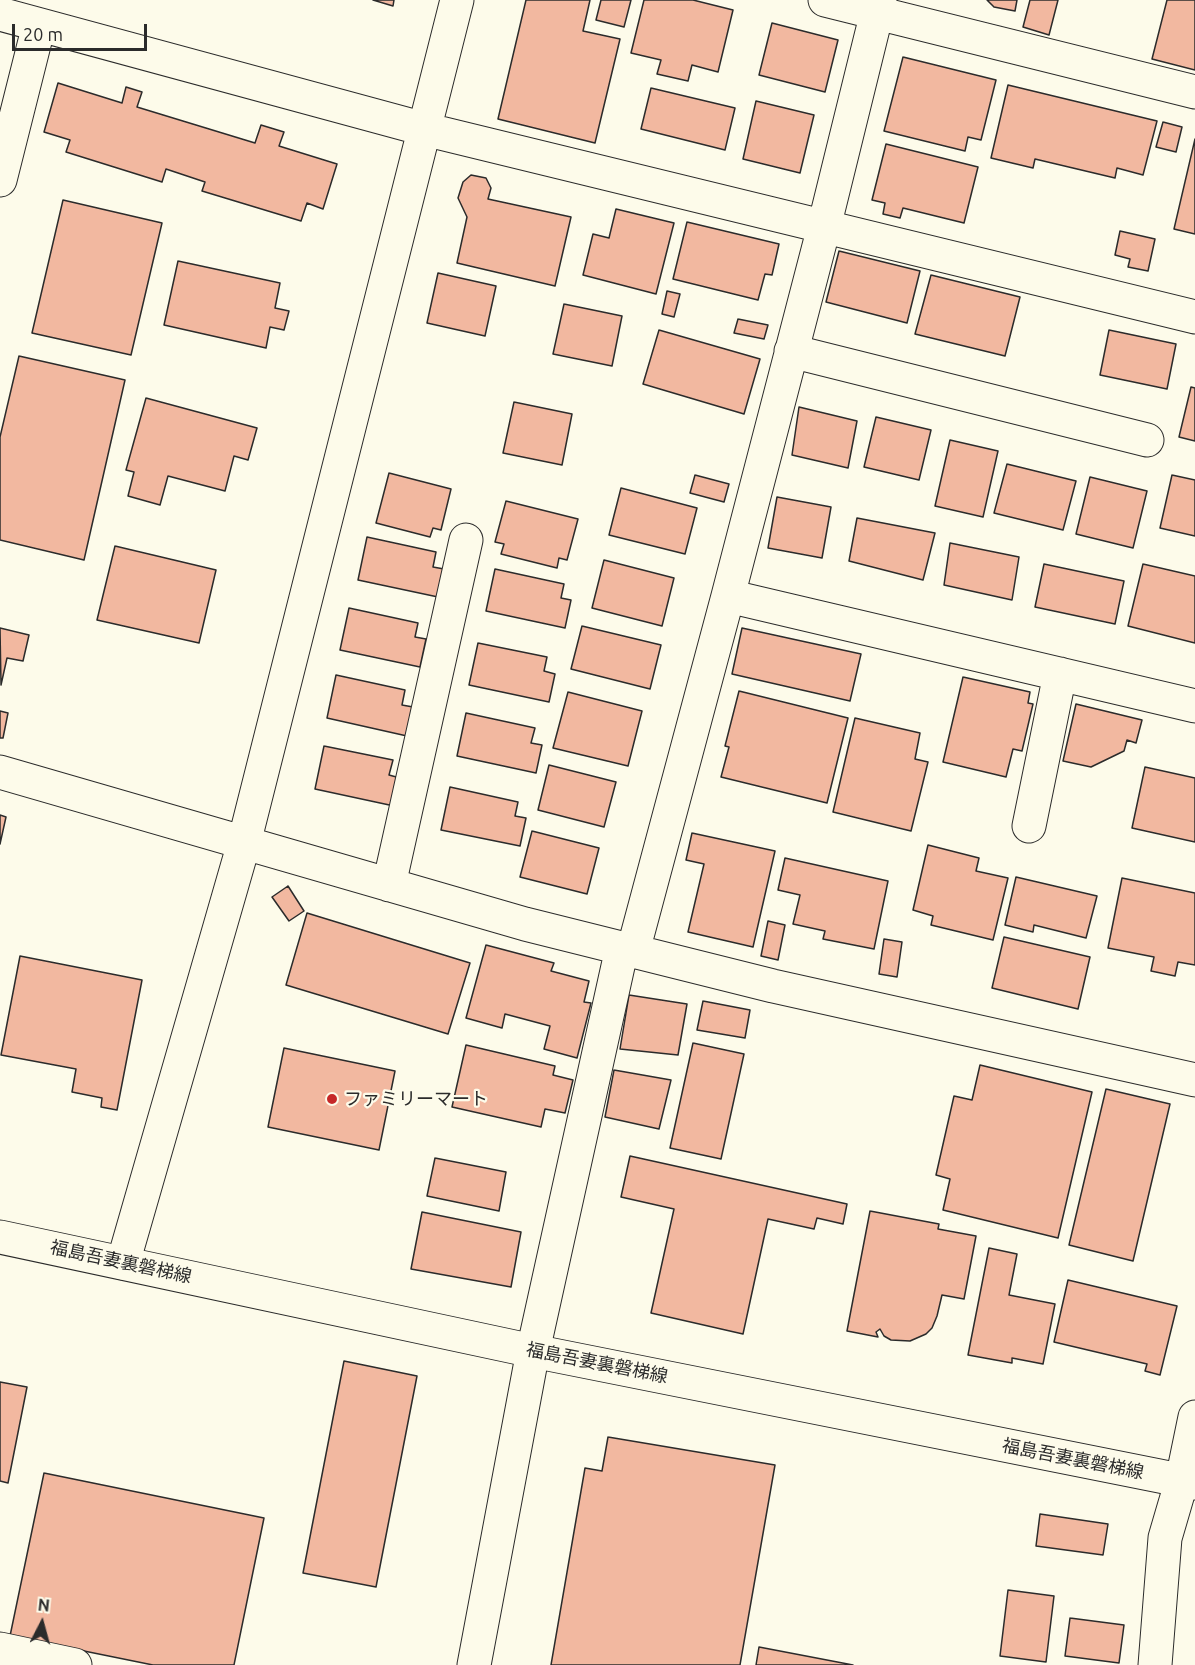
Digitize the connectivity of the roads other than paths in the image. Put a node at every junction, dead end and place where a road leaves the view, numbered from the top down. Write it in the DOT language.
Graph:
graph roads {
  1 [pos="457,0"];
  2 [pos="825,0"];
  3 [pos="878,6"];
  4 [pos="0,14"];
  5 [pos="39,25"];
  6 [pos="1195,92"];
  7 [pos="424,129"];
  8 [pos="0,180"];
  9 [pos="824,227"];
  10 [pos="1195,318"];
  11 [pos="791,351"];
  12 [pos="1147,440"];
  13 [pos="466,540"];
  14 [pos="728,596"];
  15 [pos="1060,674"];
  16 [pos="1195,706"];
  17 [pos="0,772"];
  18 [pos="1029,826"];
  19 [pos="244,843"];
  20 [pos="389,885"];
  21 [pos="627,950"];
  22 [pos="1195,1080"];
  23 [pos="0,1237"];
  24 [pos="123,1263"];
  25 [pos="533,1351"];
  26 [pos="1195,1417"];
  27 [pos="1188,1482"];
  28 [pos="0,1648"];
  29 [pos="75,1665"];
  30 [pos="474,1665"];
  31 [pos="1155,1665"];
  1 -- 7 [label="street"];
  2 -- 3 [label="street"];
  3 -- 6 [label="street"];
  3 -- 9 [label="street"];
  4 -- 5 [label="street"];
  5 -- 7 [label="street"];
  5 -- 8 [label="street"];
  7 -- 9 [label="street"];
  7 -- 19 [label="street"];
  9 -- 10 [label="street"];
  9 -- 11 [label="street"];
  11 -- 12 [label="street"];
  11 -- 14 [label="street"];
  13 -- 20 [label="street"];
  14 -- 15 [label="street"];
  14 -- 21 [label="street"];
  15 -- 16 [label="street"];
  15 -- 18 [label="street"];
  17 -- 19 [label="street"];
  19 -- 20 [label="street"];
  19 -- 24 [label="street"];
  20 -- 21 [label="street"];
  21 -- 22 [label="street"];
  21 -- 25 [label="street"];
  23 -- 24 [label="street, 福島吾妻裏磐梯線"];
  24 -- 25 [label="street, 福島吾妻裏磐梯線"];
  25 -- 27 [label="street, 福島吾妻裏磐梯線"];
  25 -- 30 [label="street"];
  26 -- 27 [label="street"];
  27 -- 31 [label="street"];
  28 -- 29 [label="street"];
}
